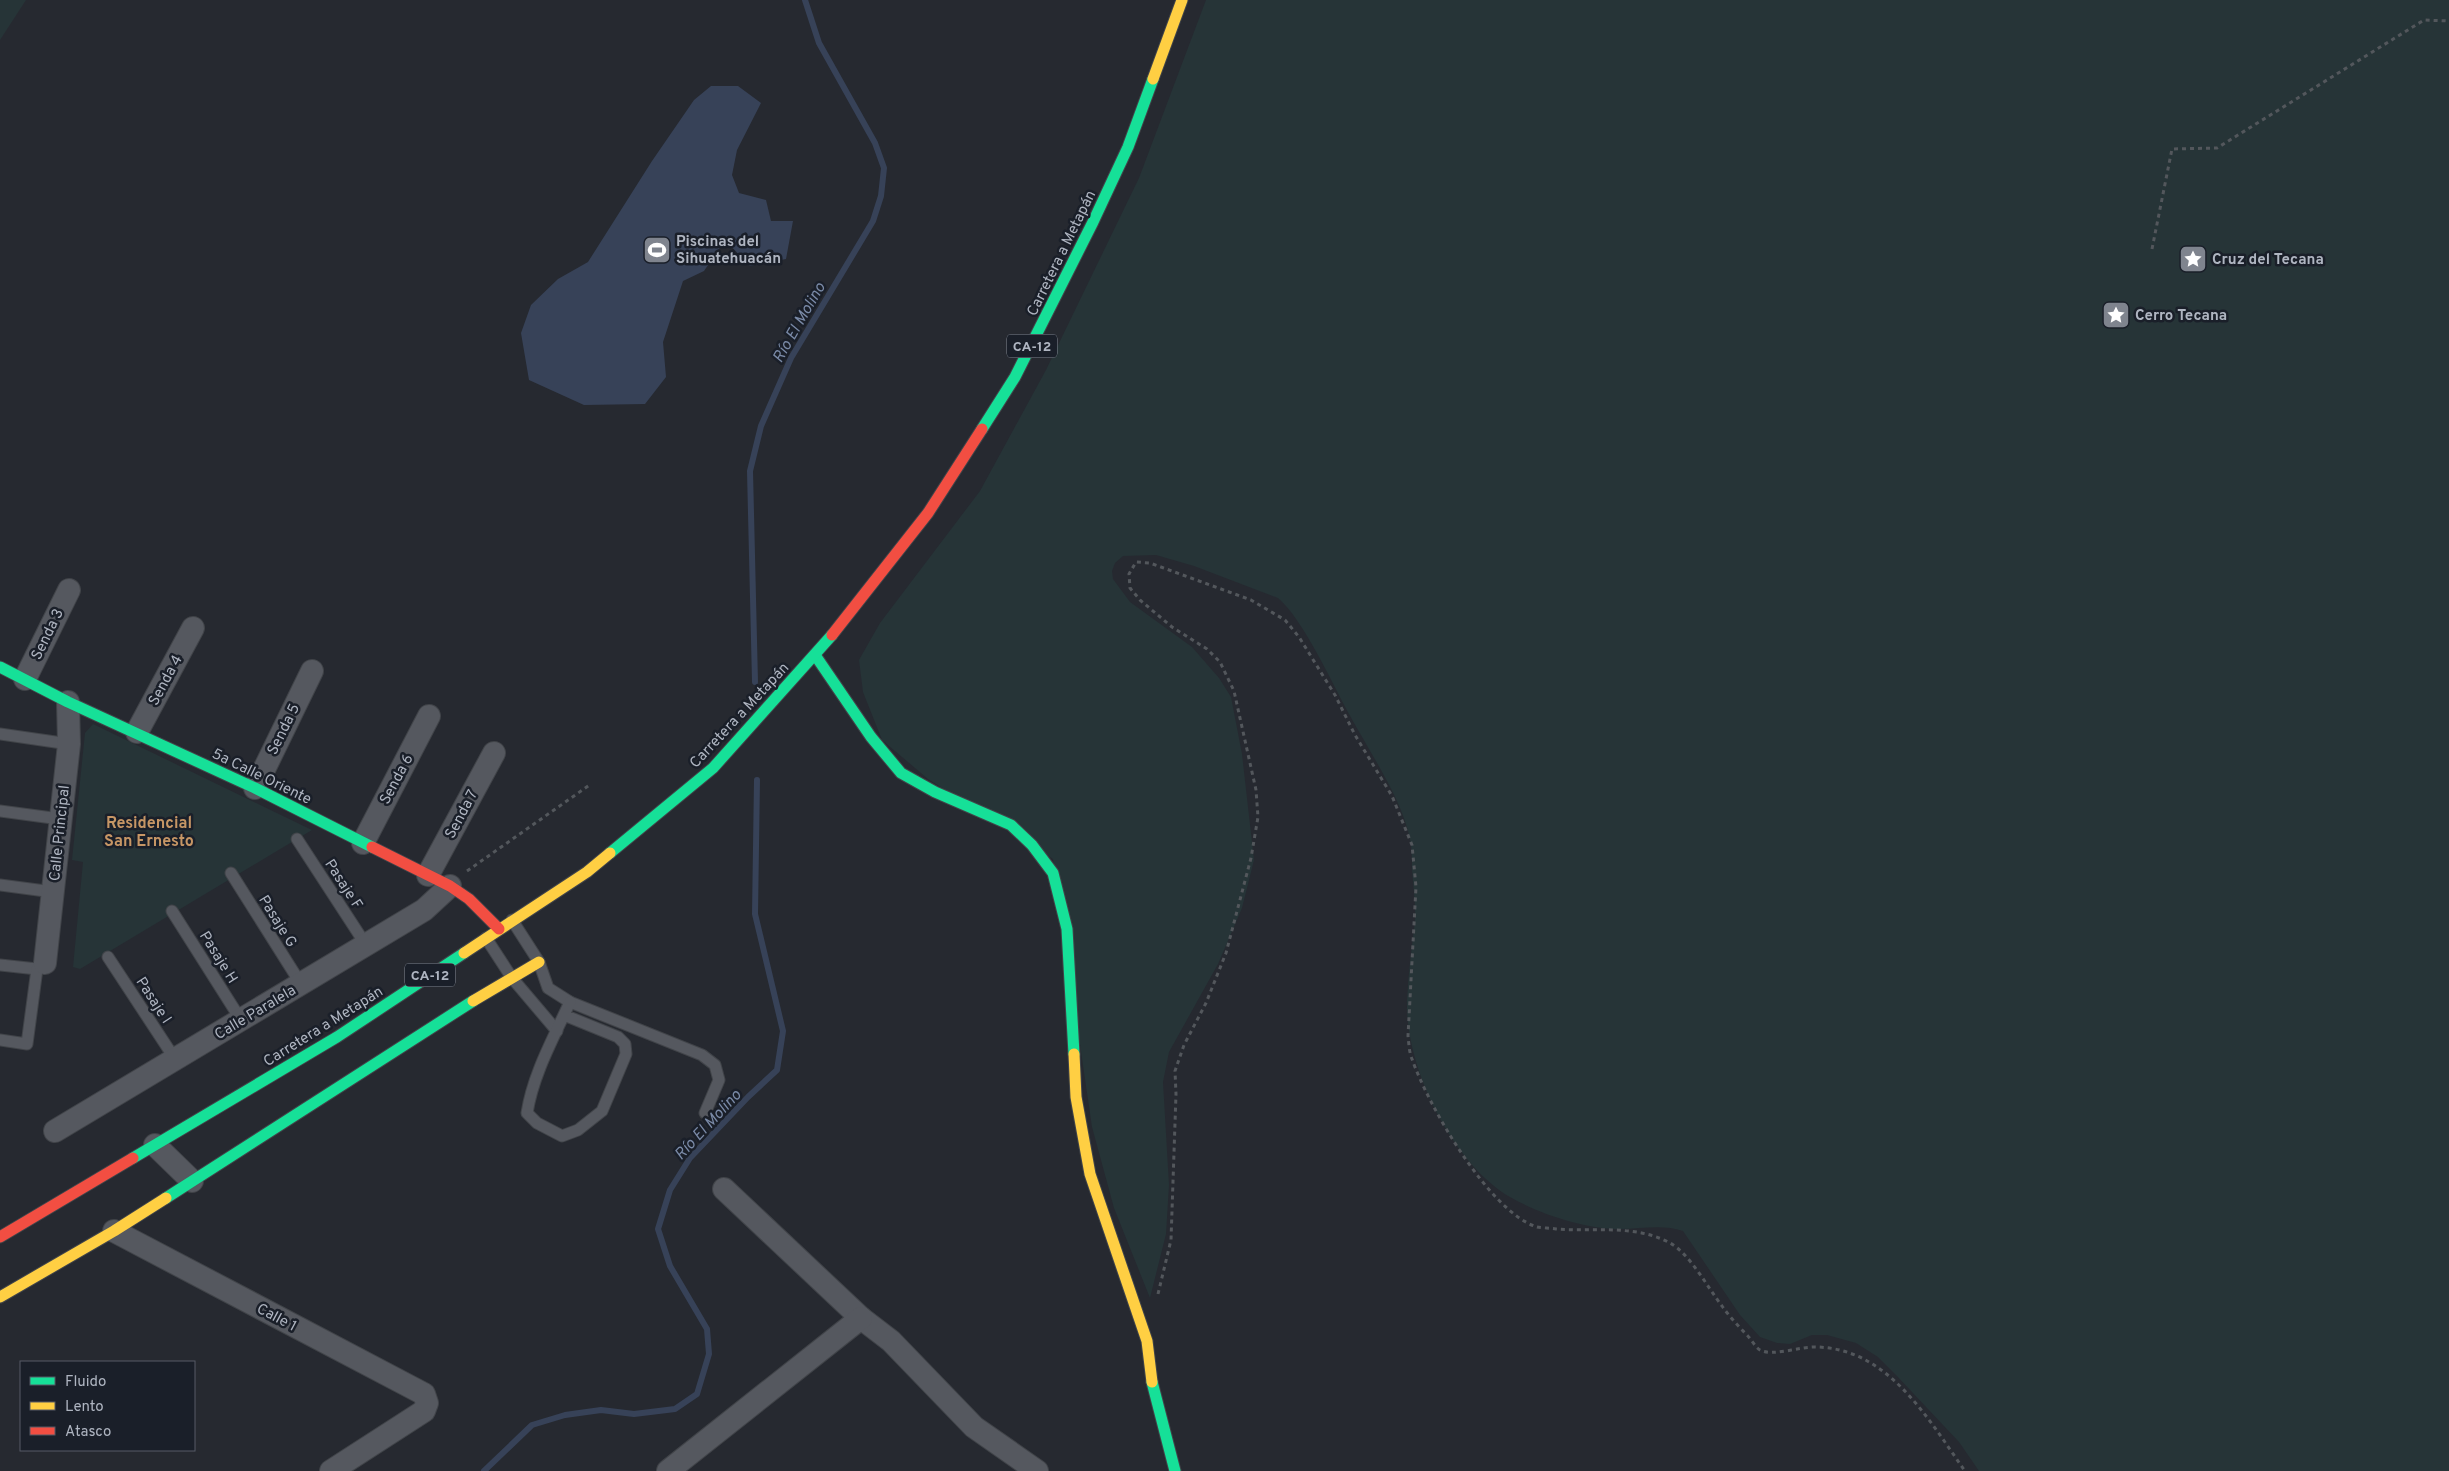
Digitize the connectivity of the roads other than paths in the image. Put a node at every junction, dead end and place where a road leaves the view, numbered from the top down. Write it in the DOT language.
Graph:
graph roads {
  1 [pos="1182,0"];
  2 [pos="69,590"];
  3 [pos="193,628"];
  4 [pos="816,655"];
  5 [pos="0,666"];
  6 [pos="312,671"];
  7 [pos="25,679"];
  8 [pos="68,702"];
  9 [pos="429,716"];
  10 [pos="137,732"];
  11 [pos="0,734"];
  12 [pos="69,744"];
  13 [pos="494,753"];
  14 [pos="255,788"];
  15 [pos="0,811"];
  16 [pos="60,819"];
  17 [pos="297,839"];
  18 [pos="363,842"];
  19 [pos="231,873"];
  20 [pos="428,875"];
  21 [pos="0,885"];
  22 [pos="450,886"];
  23 [pos="53,892"];
  24 [pos="172,911"];
  25 [pos="512,920"];
  26 [pos="500,929"];
  27 [pos="486,938"];
  28 [pos="366,945"];
  29 [pos="108,957"];
  30 [pos="539,962"];
  31 [pos="0,965"];
  32 [pos="41,966"];
  33 [pos="512,978"];
  34 [pos="301,984"];
  35 [pos="570,1002"];
  36 [pos="564,1015"];
  37 [pos="241,1020"];
  38 [pos="557,1031"];
  39 [pos="0,1040"];
  40 [pos="175,1060"];
  41 [pos="705,1113"];
  42 [pos="55,1131"];
  43 [pos="155,1145"];
  44 [pos="192,1181"];
  45 [pos="724,1189"];
  46 [pos="114,1231"];
  47 [pos="0,1237"];
  48 [pos="0,1297"];
  49 [pos="861,1318"];
  50 [pos="331,1471"];
  51 [pos="668,1471"];
  52 [pos="1037,1471"];
  53 [pos="1175,1471"];
  1 -- 4 [label="street, Carretera a Metapán / CA-12"];
  2 -- 7 [label="street, Senda 3"];
  3 -- 10 [label="street, Senda 4"];
  4 -- 25 [label="street, Carretera a Metapán / CA-12"];
  4 -- 53 [label="street"];
  5 -- 7 [label="street, 5a Calle Oriente"];
  6 -- 14 [label="street, Senda 5"];
  7 -- 8 [label="street, 5a Calle Oriente"];
  8 -- 10 [label="street, 5a Calle Oriente"];
  8 -- 12 [label="street, Calle Principal"];
  9 -- 18 [label="street, Senda 6"];
  10 -- 14 [label="street, 5a Calle Oriente"];
  11 -- 12 [label="lane"];
  12 -- 16 [label="street, Calle Principal"];
  13 -- 20 [label="street, Senda 7"];
  14 -- 18 [label="street, 5a Calle Oriente"];
  15 -- 16 [label="lane"];
  16 -- 23 [label="street, Calle Principal"];
  17 -- 28 [label="lane, Pasaje F"];
  18 -- 20 [label="street, 5a Calle Oriente"];
  19 -- 34 [label="lane, Pasaje G"];
  20 -- 22 [label="street, 5a Calle Oriente"];
  21 -- 23 [label="lane"];
  22 -- 26 [label="street, 5a Calle Oriente"];
  22 -- 28 [label="street, Calle Paralela"];
  23 -- 32 [label="street, Calle Principal"];
  24 -- 37 [label="lane, Pasaje H"];
  25 -- 26 [label="street, Carretera a Metapán / CA-12"];
  25 -- 30 [label="lane"];
  26 -- 27 [label="street, Carretera a Metapán / CA-12"];
  27 -- 33 [label="lane"];
  27 -- 43 [label="street, Carretera a Metapán / CA-12"];
  28 -- 34 [label="street, Calle Paralela"];
  29 -- 40 [label="lane, Pasaje I"];
  30 -- 33 [label="street"];
  30 -- 35 [label="lane"];
  31 -- 32 [label="lane"];
  32 -- 39 [label="lane, Calle Principal"];
  33 -- 38 [label="lane"];
  33 -- 44 [label="street"];
  34 -- 37 [label="street, Calle Paralela"];
  35 -- 36 [label="lane"];
  35 -- 41 [label="lane"];
  36 -- 38 [label="lane"];
  36 -- 38 [label="lane"];
  37 -- 40 [label="street, Calle Paralela"];
  40 -- 42 [label="street, Calle Paralela"];
  43 -- 44 [label="street"];
  43 -- 47 [label="street, Carretera a Metapán / CA-12"];
  44 -- 46 [label="street"];
  45 -- 49 [label="street"];
  46 -- 48 [label="street"];
  46 -- 50 [label="street, Calle 1"];
  49 -- 51 [label="street"];
  49 -- 52 [label="street"];
}
